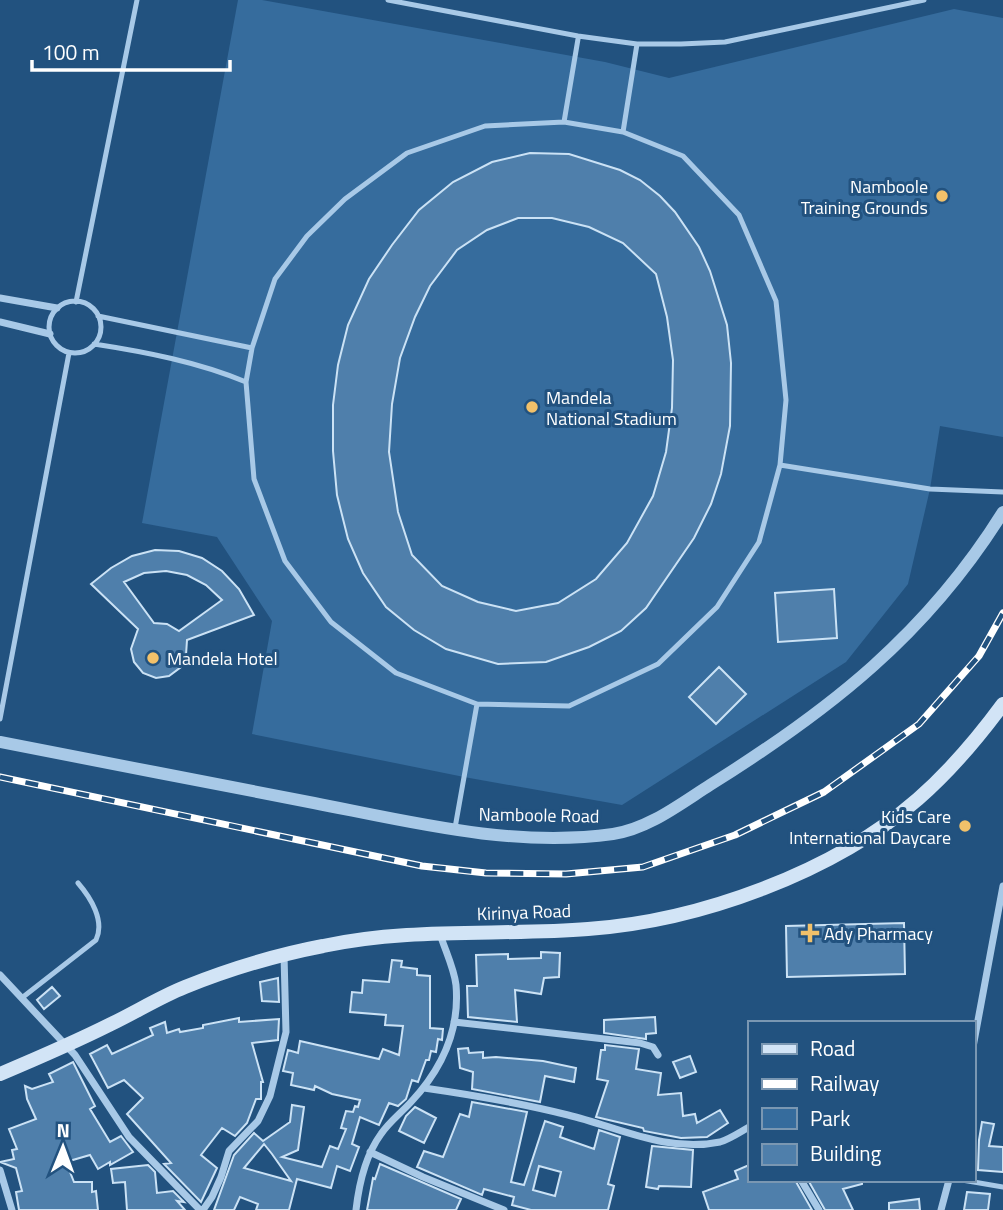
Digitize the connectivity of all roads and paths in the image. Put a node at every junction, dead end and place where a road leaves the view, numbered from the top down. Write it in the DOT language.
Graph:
graph roads {
  1 [pos="137,0"];
  2 [pos="388,0"];
  3 [pos="925,0"];
  4 [pos="578,39"];
  5 [pos="637,44"];
  6 [pos="564,122"];
  7 [pos="623,132"];
  8 [pos="0,298"];
  9 [pos="76,302"];
  10 [pos="57,308"];
  11 [pos="98,316"];
  12 [pos="0,322"];
  13 [pos="50,334"];
  14 [pos="94,344"];
  15 [pos="252,348"];
  16 [pos="69,352"];
  17 [pos="246,382"];
  18 [pos="780,465"];
  19 [pos="1003,492"];
  20 [pos="1003,512"];
  21 [pos="477,704"];
  22 [pos="1003,704"];
  23 [pos="0,719"];
  24 [pos="0,742"];
  25 [pos="455,831"];
  26 [pos="78,883"];
  27 [pos="1003,886"];
  28 [pos="440,934"];
  29 [pos="284,955"];
  30 [pos="0,975"];
  31 [pos="23,997"];
  32 [pos="454,1023"];
  33 [pos="975,1036"];
  34 [pos="67,1045"];
  35 [pos="658,1055"];
  36 [pos="0,1073"];
  37 [pos="424,1087"];
  38 [pos="748,1128"];
  39 [pos="370,1152"];
  40 [pos="0,1170"];
  41 [pos="802,1182"];
  42 [pos="949,1182"];
  43 [pos="974,1182"];
  44 [pos="1003,1187"];
  45 [pos="12,1210"];
  46 [pos="202,1210"];
  47 [pos="356,1210"];
  48 [pos="504,1210"];
  49 [pos="819,1210"];
  50 [pos="942,1210"];
  1 -- 9 [label="lane"];
  2 -- 5 [label="lane"];
  3 -- 5 [label="lane"];
  4 -- 6 [label="lane"];
  5 -- 7 [label="lane"];
  6 -- 7 [label="lane"];
  6 -- 15 [label="lane"];
  7 -- 18 [label="lane"];
  8 -- 10 [label="street"];
  9 -- 10 [label="lane"];
  9 -- 11 [label="lane"];
  10 -- 13 [label="lane"];
  11 -- 14 [label="lane"];
  11 -- 15 [label="lane"];
  12 -- 13 [label="street"];
  13 -- 16 [label="lane"];
  14 -- 16 [label="lane"];
  14 -- 17 [label="lane"];
  15 -- 17 [label="lane"];
  16 -- 23 [label="lane"];
  17 -- 21 [label="lane"];
  18 -- 19 [label="lane"];
  18 -- 21 [label="lane"];
  20 -- 25 [label="street, Namboole Road"];
  21 -- 25 [label="lane"];
  22 -- 28 [label="main road, Kirinya Road"];
  24 -- 25 [label="street, Namboole Road"];
  26 -- 31 [label="lane"];
  27 -- 33 [label="street"];
  28 -- 29 [label="main road, Kirinya Road"];
  28 -- 32 [label="street"];
  29 -- 34 [label="main road, Kirinya Road"];
  29 -- 46 [label="street"];
  30 -- 31 [label="street"];
  31 -- 34 [label="street"];
  32 -- 35 [label="street"];
  32 -- 37 [label="street"];
  34 -- 36 [label="main road, Kirinya Road"];
  34 -- 46 [label="street"];
  37 -- 38 [label="street"];
  37 -- 39 [label="street"];
  39 -- 47 [label="street"];
  39 -- 48 [label="street"];
  40 -- 45 [label="street"];
  41 -- 49 [label="street"];
  42 -- 50 [label="street"];
  43 -- 44 [label="lane"];
}
